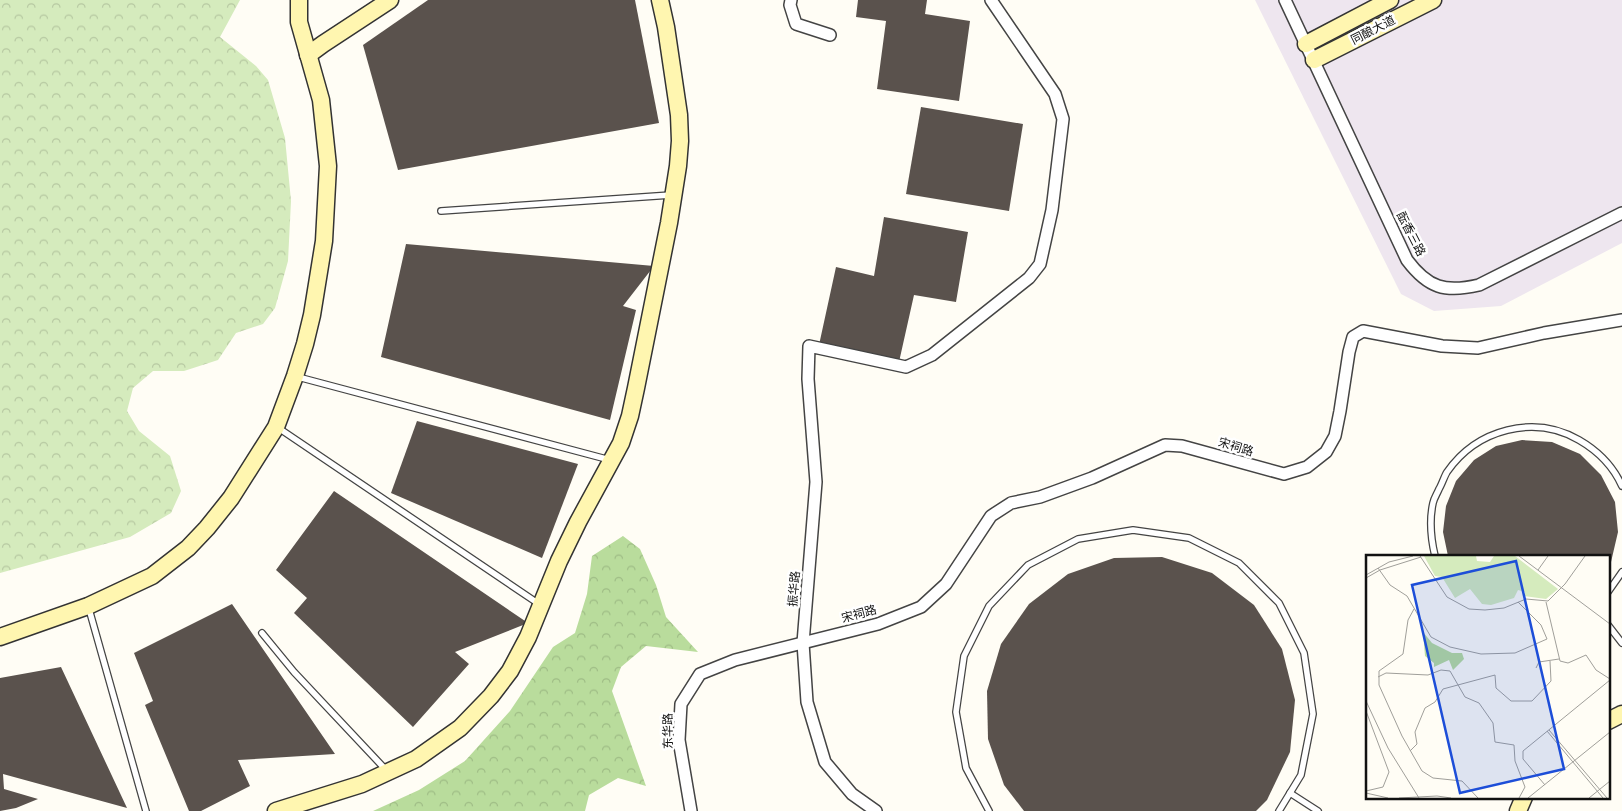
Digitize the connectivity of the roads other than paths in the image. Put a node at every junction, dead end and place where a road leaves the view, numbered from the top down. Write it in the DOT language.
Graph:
graph roads {
  1 [pos="299,0"];
  2 [pos="390,0"];
  3 [pos="660,0"];
  4 [pos="791,0"];
  5 [pos="991,0"];
  6 [pos="1285,0"];
  7 [pos="1390,0"];
  8 [pos="1433,0"];
  9 [pos="830,35"];
  10 [pos="1306,44"];
  11 [pos="308,56"];
  12 [pos="1314,60"];
  13 [pos="673,195"];
  14 [pos="441,211"];
  15 [pos="1622,213"];
  16 [pos="1622,320"];
  17 [pos="296,376"];
  18 [pos="276,427"];
  19 [pos="611,461"];
  20 [pos="1622,486"];
  21 [pos="1435,555"];
  22 [pos="1622,572"];
  23 [pos="1610,589"];
  24 [pos="541,605"];
  25 [pos="88,606"];
  26 [pos="1610,628"];
  27 [pos="262,634"];
  28 [pos="0,637"];
  29 [pos="803,643"];
  30 [pos="1622,643"];
  31 [pos="1622,714"];
  32 [pos="1610,720"];
  33 [pos="388,773"];
  34 [pos="1290,793"];
  35 [pos="1524,798"];
  36 [pos="146,811"];
  37 [pos="276,811"];
  38 [pos="691,811"];
  39 [pos="876,811"];
  40 [pos="989,811"];
  41 [pos="1279,811"];
  42 [pos="1318,811"];
  43 [pos="1518,811"];
  1 -- 11 [label="street"];
  2 -- 11 [label="street"];
  3 -- 13 [label="street"];
  4 -- 9 [label="street"];
  5 -- 29 [label="street, 振华路"];
  6 -- 10 [label="street, 酝香三路"];
  7 -- 10 [label="street, 同酿大道"];
  8 -- 12 [label="street, 同酿大道"];
  10 -- 12 [label="street, 酝香三路"];
  11 -- 17 [label="street"];
  12 -- 15 [label="street, 酝香三路"];
  13 -- 14 [label="lane"];
  13 -- 19 [label="street"];
  16 -- 29 [label="street, 宋祠路"];
  17 -- 18 [label="street"];
  17 -- 19 [label="lane"];
  18 -- 24 [label="lane"];
  18 -- 25 [label="street"];
  19 -- 24 [label="street"];
  20 -- 21 [label="lane"];
  22 -- 23 [label="lane"];
  24 -- 33 [label="street"];
  25 -- 28 [label="street"];
  25 -- 36 [label="lane"];
  26 -- 30 [label="lane"];
  27 -- 33 [label="lane"];
  29 -- 38 [label="street, 东华路"];
  29 -- 39 [label="street, 振华路"];
  31 -- 32 [label="street"];
  33 -- 37 [label="street"];
  34 -- 40 [label="lane"];
  34 -- 41 [label="lane"];
  34 -- 42 [label="lane"];
  35 -- 43 [label="street"];
}
